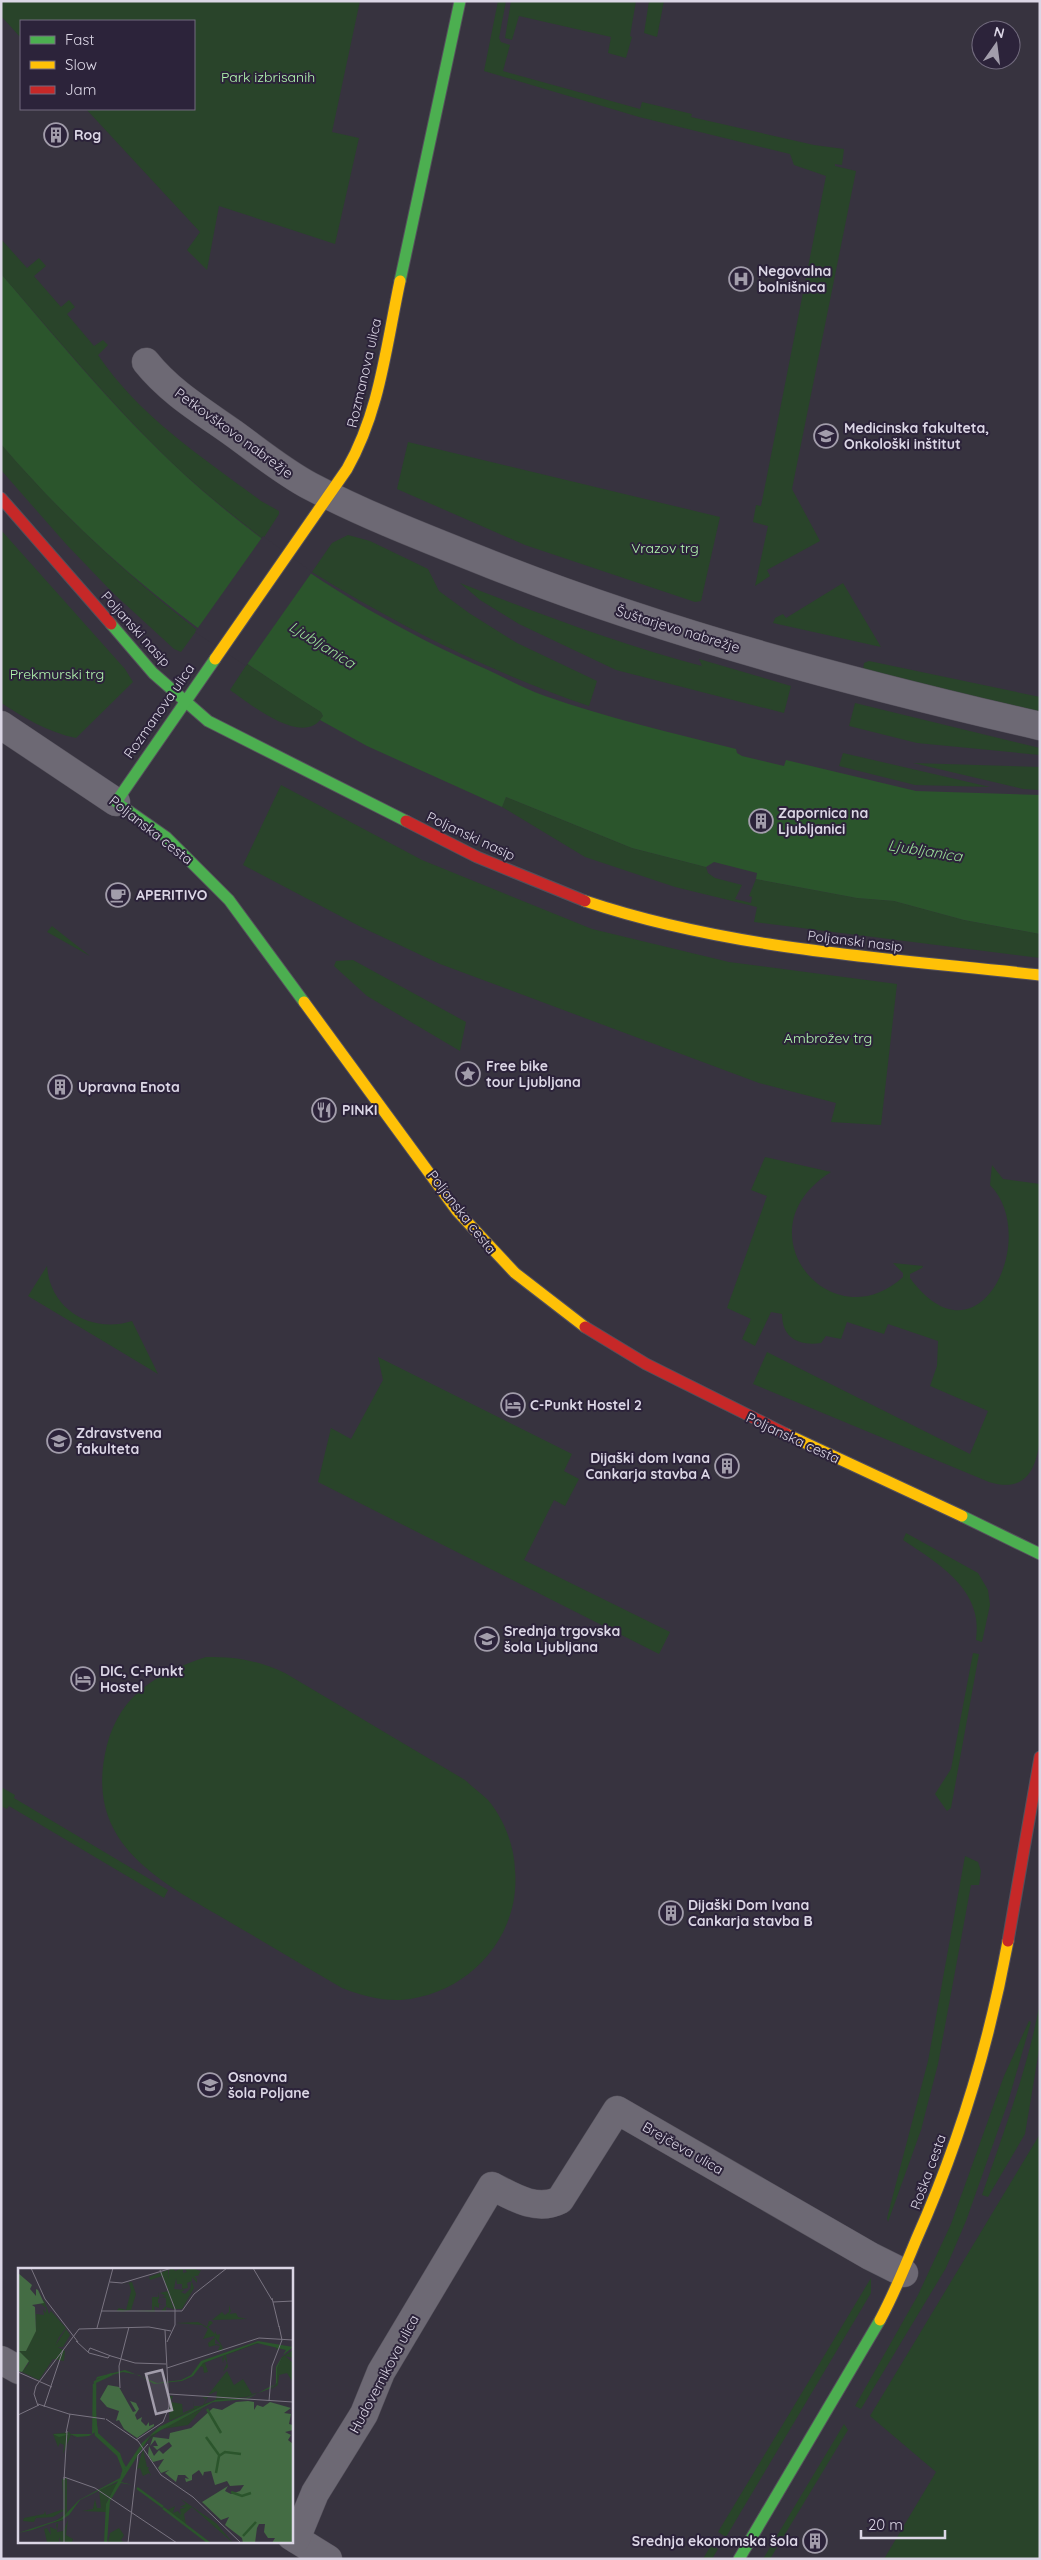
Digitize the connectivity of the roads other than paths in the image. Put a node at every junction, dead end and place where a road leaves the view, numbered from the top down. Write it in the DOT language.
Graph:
graph roads {
  1 [pos="460,1"];
  2 [pos="146,362"];
  3 [pos="329,495"];
  4 [pos="1,498"];
  5 [pos="184,701"];
  6 [pos="1,725"];
  7 [pos="1040,726"];
  8 [pos="116,802"];
  9 [pos="1040,976"];
  10 [pos="1040,1554"];
  11 [pos="1040,1757"];
  12 [pos="492,2186"];
  13 [pos="904,2273"];
  14 [pos="1,2360"];
  15 [pos="18,2369"];
  16 [pos="294,2538"];
  17 [pos="328,2559"];
  18 [pos="739,2559"];
  1 -- 3 [label="street, Rozmanova ulica"];
  2 -- 3 [label="street, Petkovškovo nabrežje"];
  3 -- 5 [label="street, Rozmanova ulica"];
  3 -- 7 [label="street, Šuštarjevo nabrežje"];
  4 -- 5 [label="street, Poljanski nasip"];
  5 -- 8 [label="street, Rozmanova ulica"];
  5 -- 9 [label="street, Poljanski nasip"];
  6 -- 8 [label="street, Poljanska cesta"];
  8 -- 10 [label="street, Poljanska cesta"];
  11 -- 13 [label="street, Roška cesta"];
  12 -- 13 [label="street, Brejčeva ulica"];
  12 -- 16 [label="street, Hudovernikova ulica"];
  13 -- 18 [label="street, Roška cesta"];
  14 -- 15 [label="street"];
  16 -- 17 [label="street"];
}
